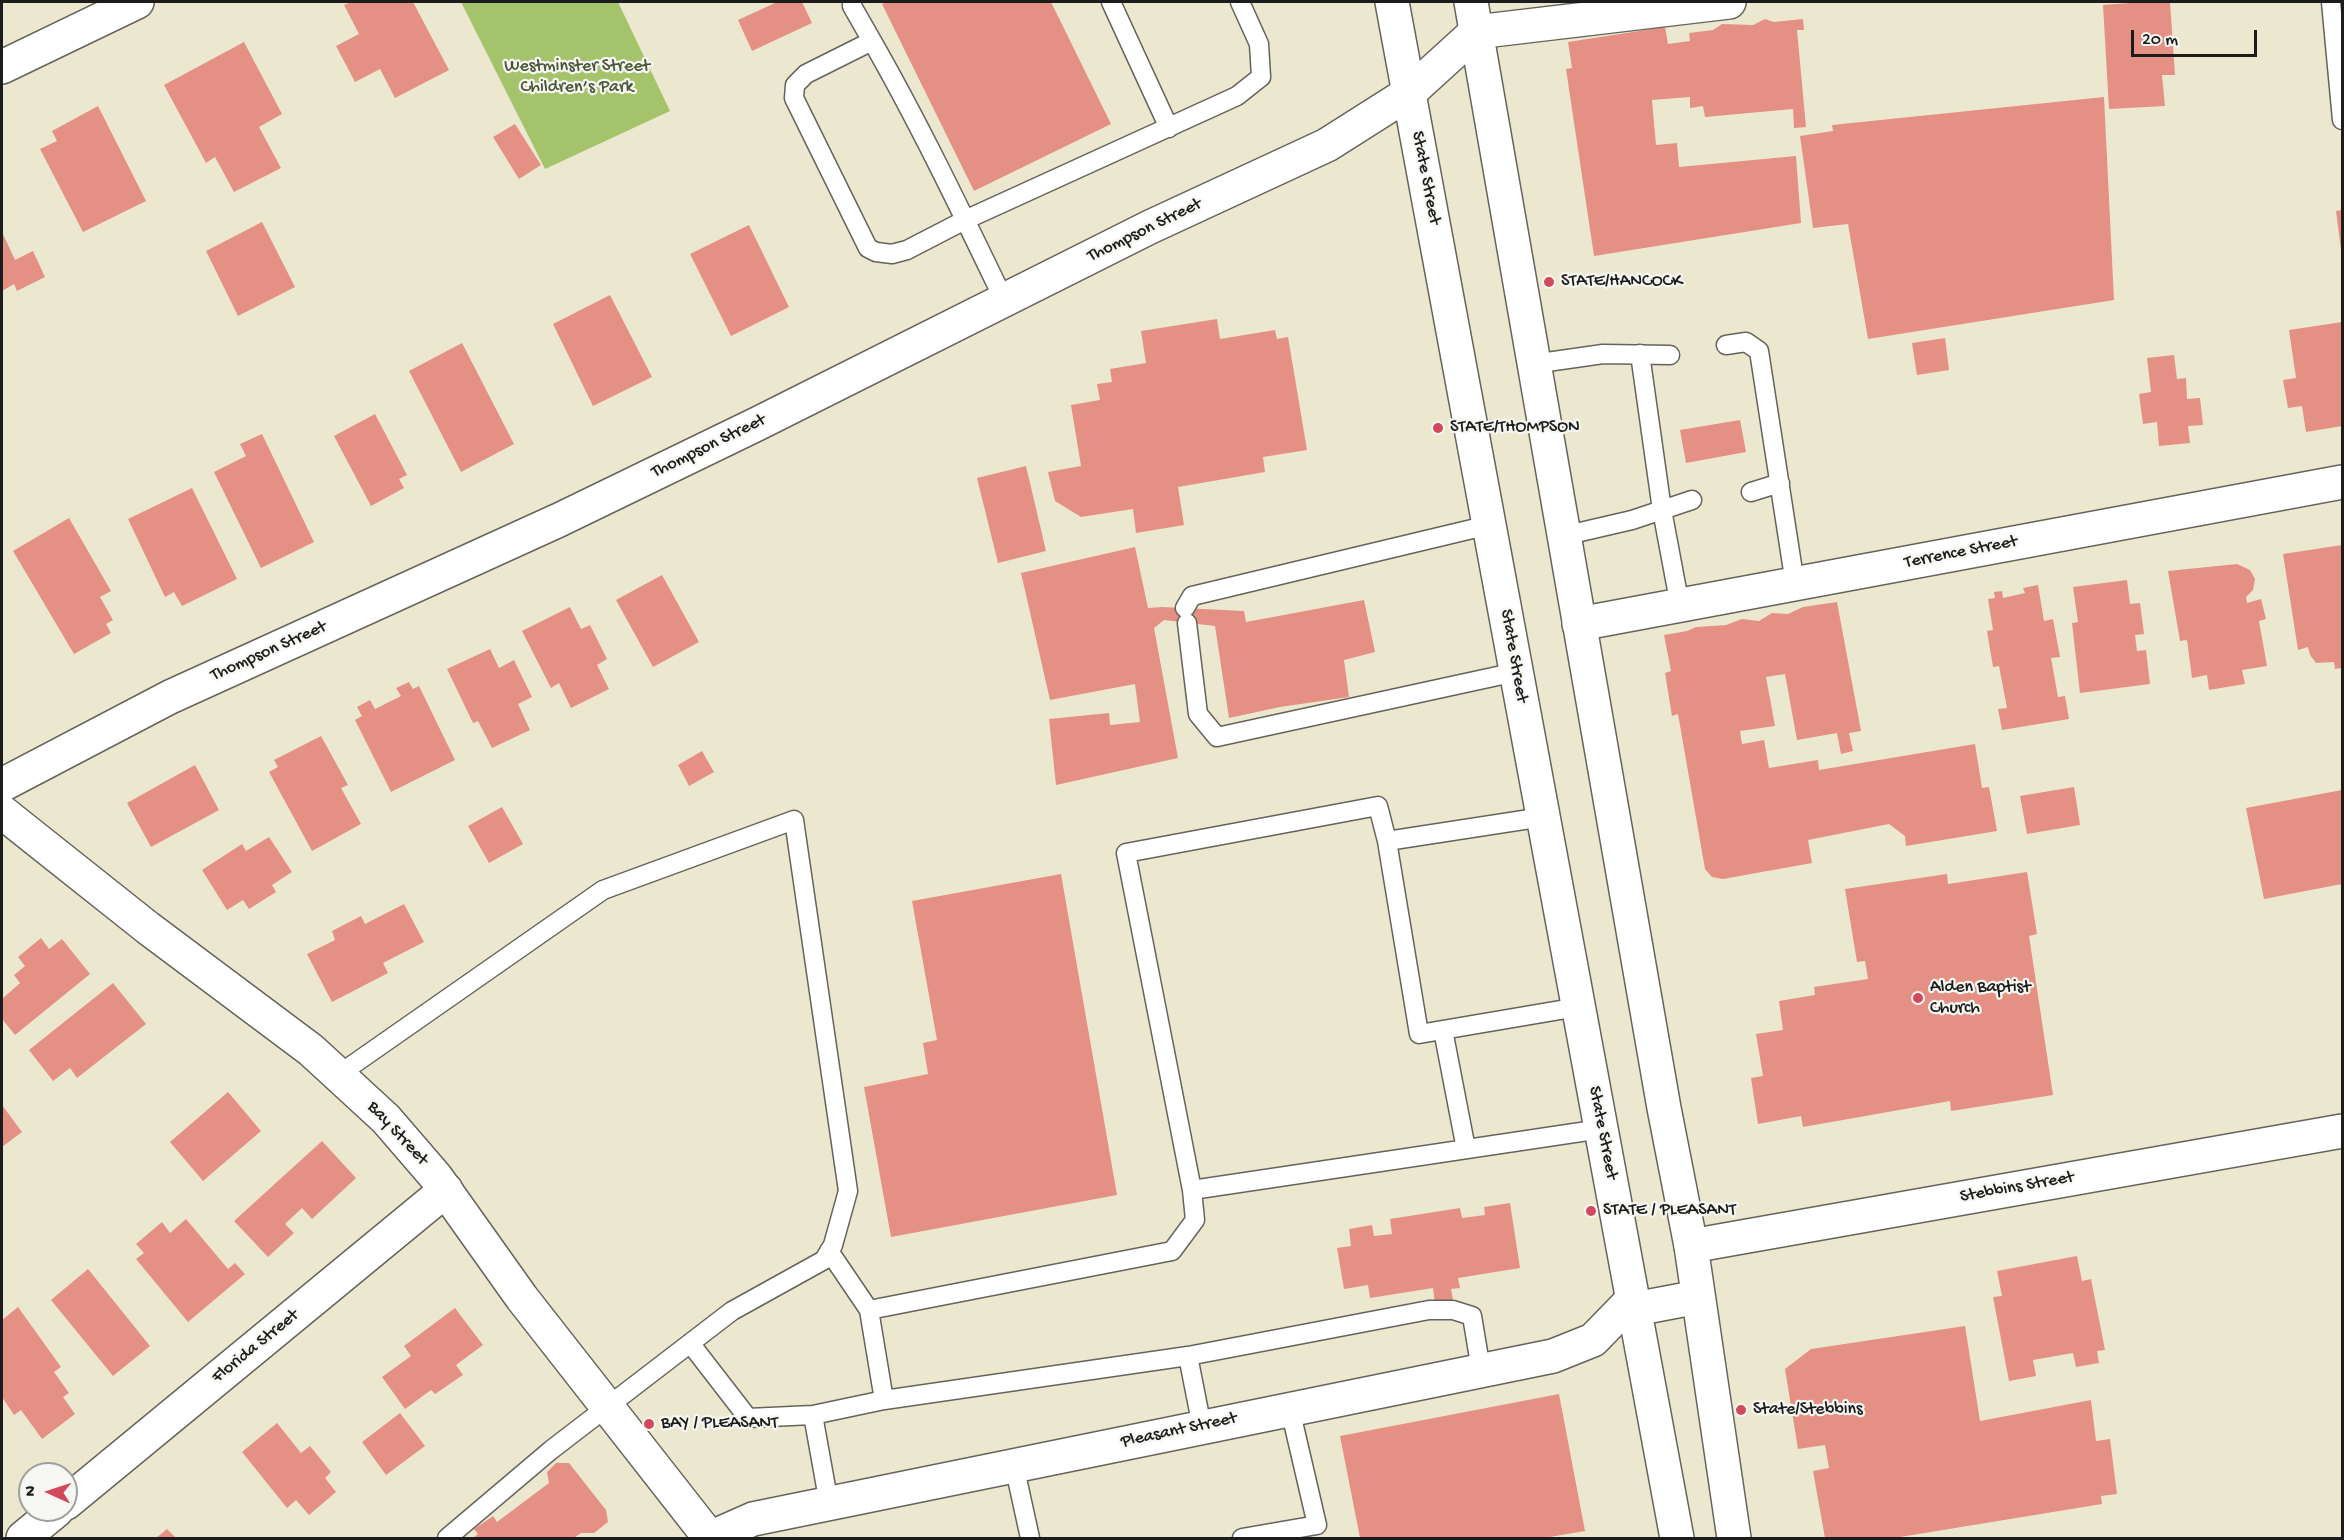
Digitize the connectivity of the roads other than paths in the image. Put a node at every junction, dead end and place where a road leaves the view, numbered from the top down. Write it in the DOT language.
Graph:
graph roads {
  1 [pos="137,2"];
  2 [pos="852,2"];
  3 [pos="1111,2"];
  4 [pos="1240,2"];
  5 [pos="1392,2"];
  6 [pos="1729,2"];
  7 [pos="2331,2"];
  8 [pos="1473,17"];
  9 [pos="872,41"];
  10 [pos="2,67"];
  11 [pos="1409,93"];
  12 [pos="2343,120"];
  13 [pos="1169,128"];
  14 [pos="965,220"];
  15 [pos="1004,300"];
  16 [pos="1726,345"];
  17 [pos="1640,354"];
  18 [pos="1670,355"];
  19 [pos="1533,364"];
  20 [pos="2343,482"];
  21 [pos="1780,483"];
  22 [pos="1751,492"];
  23 [pos="1692,501"];
  24 [pos="1662,510"];
  25 [pos="1489,525"];
  26 [pos="1563,536"];
  27 [pos="1795,584"];
  28 [pos="1680,606"];
  29 [pos="1579,624"];
  30 [pos="1516,672"];
  31 [pos="2,785"];
  32 [pos="2,812"];
  33 [pos="1543,817"];
  34 [pos="1387,842"];
  35 [pos="1578,1007"];
  36 [pos="1443,1030"];
  37 [pos="338,1075"];
  38 [pos="1601,1129"];
  39 [pos="2343,1131"];
  40 [pos="1466,1149"];
  41 [pos="446,1190"];
  42 [pos="1192,1190"];
  43 [pos="1691,1246"];
  44 [pos="829,1251"];
  45 [pos="1698,1296"];
  46 [pos="1634,1304"];
  47 [pos="869,1310"];
  48 [pos="690,1343"];
  49 [pos="1188,1356"];
  50 [pos="1481,1370"];
  51 [pos="884,1400"];
  52 [pos="605,1407"];
  53 [pos="1290,1408"];
  54 [pos="813,1415"];
  55 [pos="1202,1427"];
  56 [pos="1014,1466"];
  57 [pos="78,1493"];
  58 [pos="829,1504"];
  59 [pos="43,1522"];
  60 [pos="23,1539"];
  61 [pos="447,1539"];
  62 [pos="710,1539"];
  63 [pos="1030,1539"];
  64 [pos="1242,1539"];
  65 [pos="1677,1539"];
  66 [pos="1734,1539"];
  1 -- 10 [label="main road"];
  2 -- 9 [label="lane"];
  3 -- 13 [label="lane"];
  4 -- 13 [label="lane"];
  5 -- 11 [label="main road, State Street"];
  6 -- 8 [label="main road"];
  7 -- 12 [label="lane"];
  8 -- 11 [label="main road, Thompson Street"];
  8 -- 19 [label="main road"];
  9 -- 14 [label="lane"];
  9 -- 14 [label="lane"];
  11 -- 15 [label="main road, Thompson Street"];
  11 -- 25 [label="main road, State Street"];
  13 -- 14 [label="lane"];
  14 -- 15 [label="lane"];
  15 -- 31 [label="main road, Thompson Street"];
  16 -- 21 [label="lane"];
  17 -- 18 [label="lane"];
  17 -- 19 [label="lane"];
  17 -- 24 [label="lane"];
  19 -- 26 [label="main road"];
  20 -- 27 [label="main road, Terrence Street"];
  21 -- 22 [label="lane"];
  21 -- 27 [label="lane"];
  23 -- 24 [label="lane"];
  24 -- 26 [label="lane"];
  24 -- 28 [label="lane"];
  25 -- 30 [label="main road, State Street"];
  25 -- 30 [label="lane"];
  26 -- 29 [label="main road"];
  27 -- 28 [label="main road, Terrence Street"];
  28 -- 29 [label="main road, Terrence Street"];
  29 -- 43 [label="main road"];
  30 -- 33 [label="main road, State Street"];
  32 -- 37 [label="main road, Bay Street"];
  33 -- 34 [label="lane"];
  33 -- 35 [label="main road, State Street"];
  34 -- 36 [label="lane"];
  34 -- 42 [label="lane"];
  35 -- 36 [label="lane"];
  35 -- 38 [label="main road, State Street"];
  36 -- 40 [label="lane"];
  37 -- 41 [label="main road, Bay Street"];
  37 -- 44 [label="lane"];
  38 -- 40 [label="lane"];
  38 -- 46 [label="main road, State Street"];
  39 -- 43 [label="main road, Stebbins Street"];
  40 -- 42 [label="lane"];
  41 -- 52 [label="main road, Bay Street"];
  41 -- 57 [label="main road, Florida Street"];
  42 -- 47 [label="lane"];
  43 -- 45 [label="main road"];
  44 -- 47 [label="lane"];
  44 -- 48 [label="lane"];
  45 -- 46 [label="main road"];
  45 -- 66 [label="main road"];
  46 -- 50 [label="main road, Pleasant Street"];
  46 -- 65 [label="main road, State Street"];
  47 -- 51 [label="lane"];
  48 -- 52 [label="lane"];
  48 -- 54 [label="lane"];
  49 -- 50 [label="lane"];
  49 -- 51 [label="lane"];
  49 -- 55 [label="lane"];
  50 -- 53 [label="main road, Pleasant Street"];
  51 -- 54 [label="lane"];
  52 -- 61 [label="lane"];
  52 -- 62 [label="main road, Bay Street"];
  53 -- 55 [label="main road, Pleasant Street"];
  53 -- 64 [label="lane"];
  54 -- 58 [label="lane"];
  55 -- 56 [label="main road, Pleasant Street"];
  56 -- 58 [label="main road, Pleasant Street"];
  56 -- 63 [label="lane"];
  58 -- 62 [label="main road, Pleasant Street"];
  59 -- 60 [label="main road"];
}
